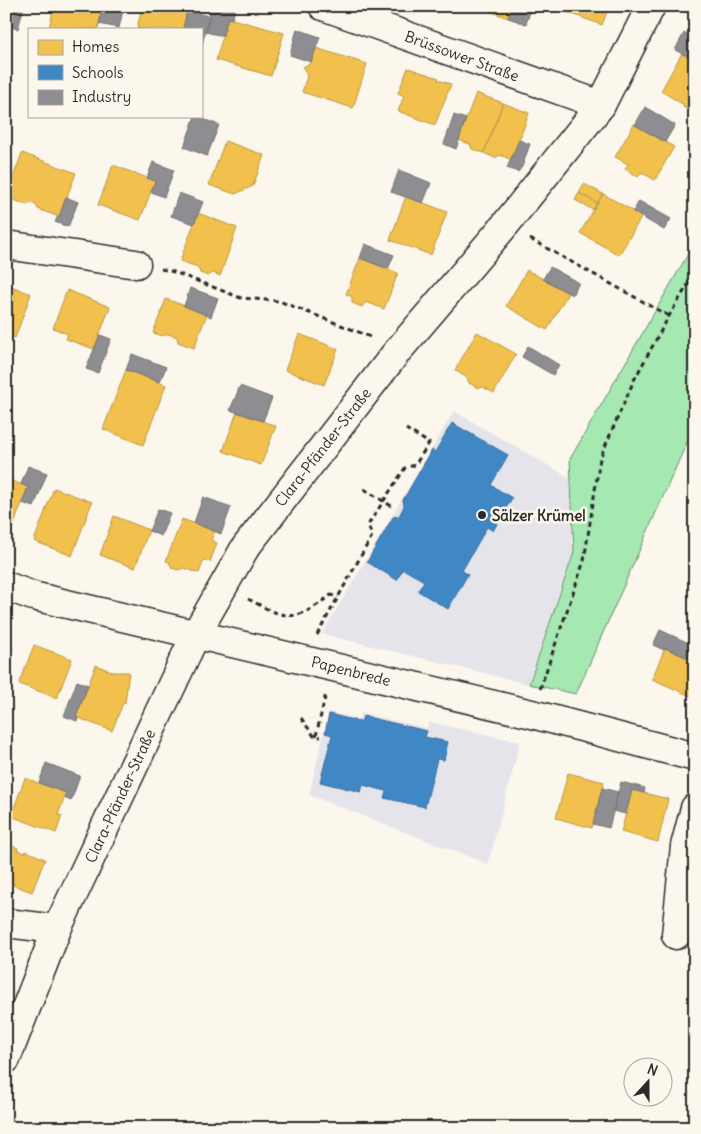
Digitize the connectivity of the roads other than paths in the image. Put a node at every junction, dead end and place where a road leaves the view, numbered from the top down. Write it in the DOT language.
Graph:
graph roads {
  1 [pos="323,6"];
  2 [pos="651,6"];
  3 [pos="601,105"];
  4 [pos="6,245"];
  5 [pos="136,264"];
  6 [pos="6,586"];
  7 [pos="196,634"];
  8 [pos="695,757"];
  9 [pos="695,808"];
  10 [pos="6,923"];
  11 [pos="57,928"];
  12 [pos="676,935"];
  13 [pos="6,1059"];
  1 -- 3 [label="street, Brüssower Straße"];
  2 -- 3 [label="street, Clara-Pfänder-Straße"];
  3 -- 7 [label="street, Clara-Pfänder-Straße"];
  4 -- 5 [label="street"];
  6 -- 7 [label="street, Papenbrede"];
  7 -- 8 [label="street, Papenbrede"];
  7 -- 11 [label="street, Clara-Pfänder-Straße"];
  9 -- 12 [label="street"];
  10 -- 11 [label="street"];
  11 -- 13 [label="street, Clara-Pfänder-Straße"];
}
